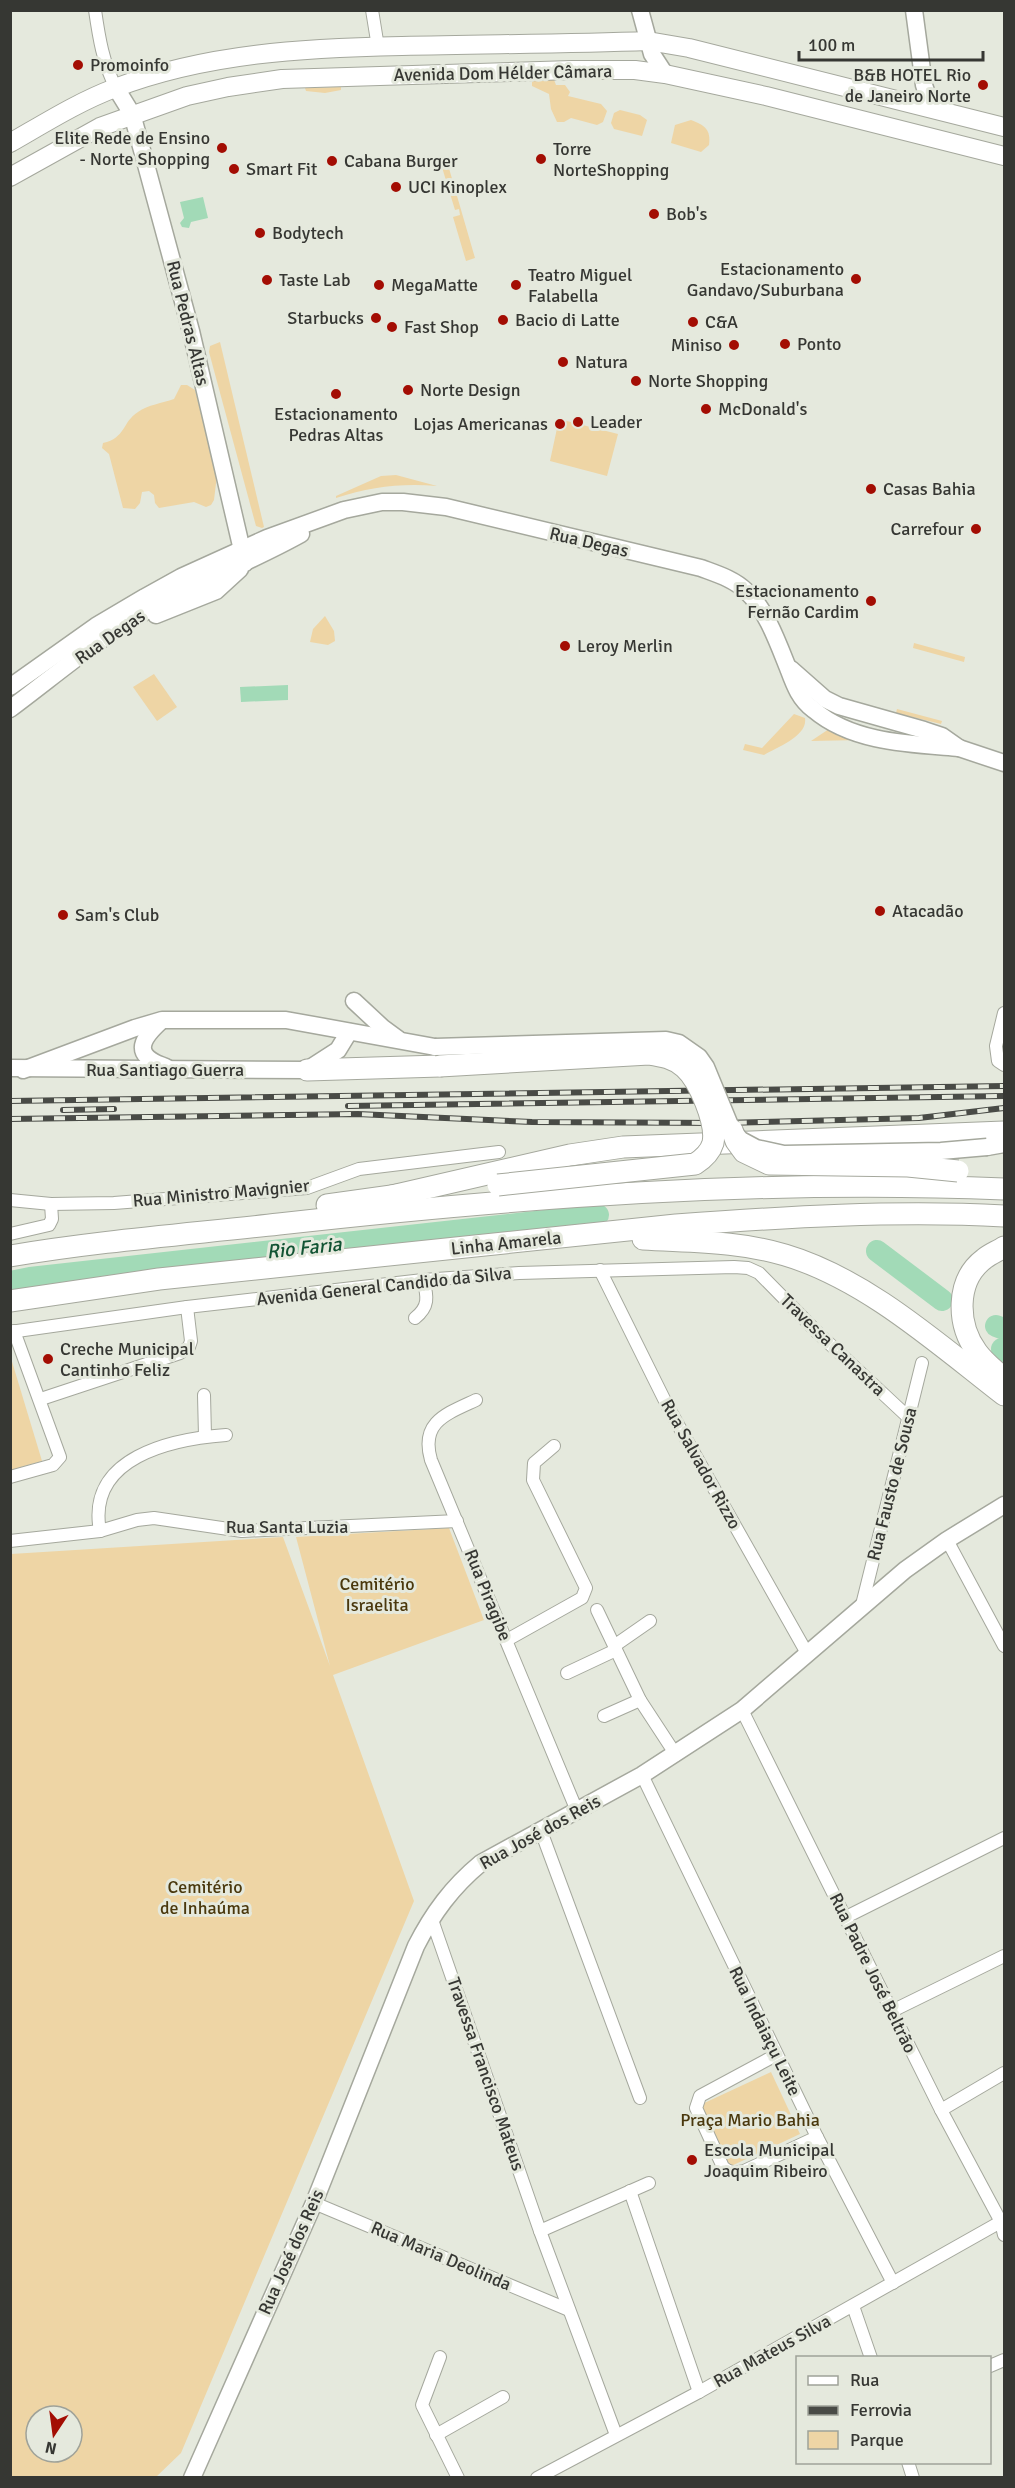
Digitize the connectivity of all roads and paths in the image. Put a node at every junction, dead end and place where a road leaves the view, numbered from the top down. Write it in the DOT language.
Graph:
graph roads {
  1 [pos="95,10"];
  2 [pos="372,10"];
  3 [pos="640,10"];
  4 [pos="914,10"];
  5 [pos="648,41"];
  6 [pos="378,47"];
  7 [pos="666,74"];
  8 [pos="116,88"];
  9 [pos="937,109"];
  10 [pos="132,114"];
  11 [pos="1005,127"];
  12 [pos="10,142"];
  13 [pos="996,154"];
  14 [pos="1005,167"];
  15 [pos="10,177"];
  16 [pos="244,556"];
  17 [pos="786,664"];
  18 [pos="10,687"];
  19 [pos="10,709"];
  20 [pos="833,722"];
  21 [pos="915,727"];
  22 [pos="959,748"];
  23 [pos="1002,761"];
  24 [pos="354,1001"];
  25 [pos="1005,1013"];
  26 [pos="162,1020"];
  27 [pos="349,1032"];
  28 [pos="401,1042"];
  29 [pos="438,1056"];
  30 [pos="1001,1063"];
  31 [pos="17,1069"];
  32 [pos="174,1070"];
  33 [pos="307,1070"];
  34 [pos="732,1130"];
  35 [pos="1005,1132"];
  36 [pos="1005,1144"];
  37 [pos="499,1152"];
  38 [pos="1005,1179"];
  39 [pos="1005,1189"];
  40 [pos="392,1196"];
  41 [pos="10,1200"];
  42 [pos="51,1203"];
  43 [pos="1005,1216"];
  44 [pos="10,1234"];
  45 [pos="580,1236"];
  46 [pos="156,1237"];
  47 [pos="1005,1247"];
  48 [pos="10,1256"];
  49 [pos="600,1270"];
  50 [pos="759,1272"];
  51 [pos="423,1280"];
  52 [pos="10,1301"];
  53 [pos="187,1307"];
  54 [pos="415,1318"];
  55 [pos="12,1332"];
  56 [pos="922,1363"];
  57 [pos="1005,1378"];
  58 [pos="204,1395"];
  59 [pos="1005,1395"];
  60 [pos="40,1399"];
  61 [pos="476,1400"];
  62 [pos="908,1417"];
  63 [pos="226,1435"];
  64 [pos="205,1436"];
  65 [pos="554,1446"];
  66 [pos="10,1477"];
  67 [pos="1005,1505"];
  68 [pos="457,1521"];
  69 [pos="100,1531"];
  70 [pos="947,1540"];
  71 [pos="10,1541"];
  72 [pos="862,1605"];
  73 [pos="597,1610"];
  74 [pos="650,1621"];
  75 [pos="507,1640"];
  76 [pos="1005,1646"];
  77 [pos="615,1648"];
  78 [pos="808,1655"];
  79 [pos="567,1673"];
  80 [pos="640,1700"];
  81 [pos="742,1710"];
  82 [pos="604,1716"];
  83 [pos="676,1755"];
  84 [pos="642,1775"];
  85 [pos="577,1811"];
  86 [pos="541,1831"];
  87 [pos="1005,1838"];
  88 [pos="431,1917"];
  89 [pos="846,1917"];
  90 [pos="1005,1956"];
  91 [pos="892,2011"];
  92 [pos="776,2055"];
  93 [pos="1005,2073"];
  94 [pos="640,2098"];
  95 [pos="941,2110"];
  96 [pos="817,2137"];
  97 [pos="650,2183"];
  98 [pos="630,2191"];
  99 [pos="314,2203"];
  100 [pos="1003,2221"];
  101 [pos="540,2231"];
  102 [pos="1005,2235"];
  103 [pos="893,2283"];
  104 [pos="853,2306"];
  105 [pos="569,2310"];
  106 [pos="870,2356"];
  107 [pos="440,2357"];
  108 [pos="1005,2360"];
  109 [pos="991,2366"];
  110 [pos="699,2392"];
  111 [pos="503,2397"];
  112 [pos="436,2435"];
  113 [pos="616,2435"];
  114 [pos="192,2478"];
  115 [pos="458,2478"];
  116 [pos="537,2478"];
  1 -- 8 [label="street"];
  2 -- 6 [label="street"];
  3 -- 5 [label="street"];
  4 -- 9 [label="street"];
  5 -- 6 [label="main road, Avenida Dom Hélder Câmara"];
  5 -- 7 [label="street"];
  5 -- 9 [label="main road, Avenida Dom Hélder Câmara"];
  6 -- 8 [label="main road, Avenida Dom Hélder Câmara"];
  7 -- 10 [label="main road, Avenida Dom Hélder Câmara"];
  7 -- 13 [label="main road, Avenida Dom Hélder Câmara"];
  8 -- 10 [label="street, Rua Pedras Altas"];
  8 -- 12 [label="main road, Avenida Dom Hélder Câmara"];
  9 -- 11 [label="main road, Avenida Dom Hélder Câmara"];
  10 -- 15 [label="main road, Avenida Dom Hélder Câmara"];
  10 -- 16 [label="street, Rua Pedras Altas"];
  13 -- 14 [label="street"];
  16 -- 17 [label="street, Rua Degas"];
  16 -- 18 [label="street, Rua Degas"];
  16 -- 19 [label="street, Rua Degas"];
  17 -- 20 [label="street, Rua Degas"];
  17 -- 21 [label="street, Rua Degas"];
  20 -- 21 [label="street"];
  20 -- 22 [label="street, Rua Degas"];
  21 -- 22 [label="street, Rua Degas"];
  22 -- 23 [label="street, Rua Degas"];
  24 -- 28 [label="street"];
  25 -- 30 [label="street"];
  26 -- 27 [label="street, Rua Santiago Guerra"];
  26 -- 31 [label="street, Rua Santiago Guerra"];
  26 -- 32 [label="street"];
  27 -- 28 [label="street, Rua Santiago Guerra"];
  27 -- 33 [label="street"];
  28 -- 29 [label="street, Rua Santiago Guerra"];
  29 -- 33 [label="highway"];
  29 -- 34 [label="street, Rua Santiago Guerra, bridge"];
  29 -- 40 [label="highway, bridge"];
  31 -- 32 [label="street, Rua Santiago Guerra"];
  32 -- 33 [label="street, Rua Santiago Guerra"];
  34 -- 36 [label="street, bridge"];
  34 -- 38 [label="highway, bridge"];
  35 -- 40 [label="highway"];
  37 -- 42 [label="street, Rua Ministro Mavignier"];
  39 -- 46 [label="highway"];
  40 -- 46 [label="highway"];
  41 -- 42 [label="street, Rua Ministro Mavignier"];
  42 -- 44 [label="street"];
  43 -- 45 [label="highway, Linha Amarela"];
  45 -- 52 [label="highway, Linha Amarela"];
  45 -- 59 [label="highway"];
  46 -- 48 [label="highway"];
  47 -- 57 [label="highway"];
  49 -- 50 [label="street, Avenida General Candido da Silva"];
  49 -- 51 [label="street, Avenida General Candido da Silva"];
  49 -- 78 [label="street, Rua Salvador Rizzo"];
  50 -- 62 [label="street, Travessa Canastra"];
  51 -- 53 [label="street, Avenida General Candido da Silva"];
  51 -- 54 [label="street"];
  53 -- 55 [label="street, Avenida General Candido da Silva"];
  53 -- 60 [label="street"];
  55 -- 60 [label="street"];
  56 -- 62 [label="street, Rua Fausto de Sousa"];
  58 -- 64 [label="street"];
  60 -- 66 [label="street"];
  61 -- 68 [label="street, Rua Piragibe"];
  62 -- 72 [label="street, Rua Fausto de Sousa"];
  63 -- 64 [label="street"];
  64 -- 69 [label="street"];
  65 -- 75 [label="street"];
  67 -- 70 [label="street, Rua José dos Reis"];
  68 -- 69 [label="street, Rua Santa Luzia"];
  68 -- 75 [label="street, Rua Piragibe"];
  69 -- 71 [label="street, Rua Santa Luzia"];
  70 -- 72 [label="street, Rua José dos Reis"];
  70 -- 76 [label="street"];
  72 -- 78 [label="street, Rua José dos Reis"];
  73 -- 77 [label="street"];
  74 -- 77 [label="street"];
  75 -- 85 [label="street, Rua Piragibe"];
  77 -- 79 [label="street"];
  77 -- 80 [label="street"];
  78 -- 81 [label="street, Rua José dos Reis"];
  80 -- 82 [label="street"];
  80 -- 83 [label="street"];
  81 -- 83 [label="street, Rua José dos Reis"];
  81 -- 89 [label="street, Rua Padre José Beltrão"];
  83 -- 84 [label="street, Rua José dos Reis"];
  84 -- 85 [label="street, Rua José dos Reis"];
  84 -- 92 [label="street, Rua Indaiaçu Leite"];
  85 -- 86 [label="street, Rua José dos Reis"];
  86 -- 88 [label="street, Rua José dos Reis"];
  86 -- 94 [label="street"];
  87 -- 89 [label="street"];
  88 -- 99 [label="street, Rua José dos Reis"];
  88 -- 101 [label="street, Travessa Francisco Mateus"];
  89 -- 91 [label="street, Rua Padre José Beltrão"];
  90 -- 91 [label="street"];
  91 -- 95 [label="street, Rua Padre José Beltrão"];
  92 -- 96 [label="street, Rua Indaiaçu Leite"];
  92 -- 96 [label="street"];
  93 -- 95 [label="street"];
  95 -- 100 [label="street, Rua Padre José Beltrão"];
  96 -- 103 [label="street, Rua Indaiaçu Leite"];
  97 -- 98 [label="street"];
  98 -- 101 [label="street"];
  98 -- 110 [label="street"];
  99 -- 105 [label="street, Rua Maria Deolinda"];
  99 -- 114 [label="street, Rua José dos Reis"];
  100 -- 102 [label="street, Rua Padre José Beltrão"];
  100 -- 103 [label="street, Rua Mateus Silva"];
  101 -- 105 [label="street, Travessa Francisco Mateus"];
  103 -- 104 [label="street, Rua Mateus Silva"];
  104 -- 106 [label="street"];
  104 -- 110 [label="street, Rua Mateus Silva"];
  105 -- 113 [label="street, Travessa Francisco Mateus"];
  107 -- 112 [label="street"];
  108 -- 109 [label="street"];
  110 -- 113 [label="street, Rua Mateus Silva"];
  111 -- 112 [label="street"];
  112 -- 115 [label="street"];
  113 -- 116 [label="street, Rua Mateus Silva"];
}
